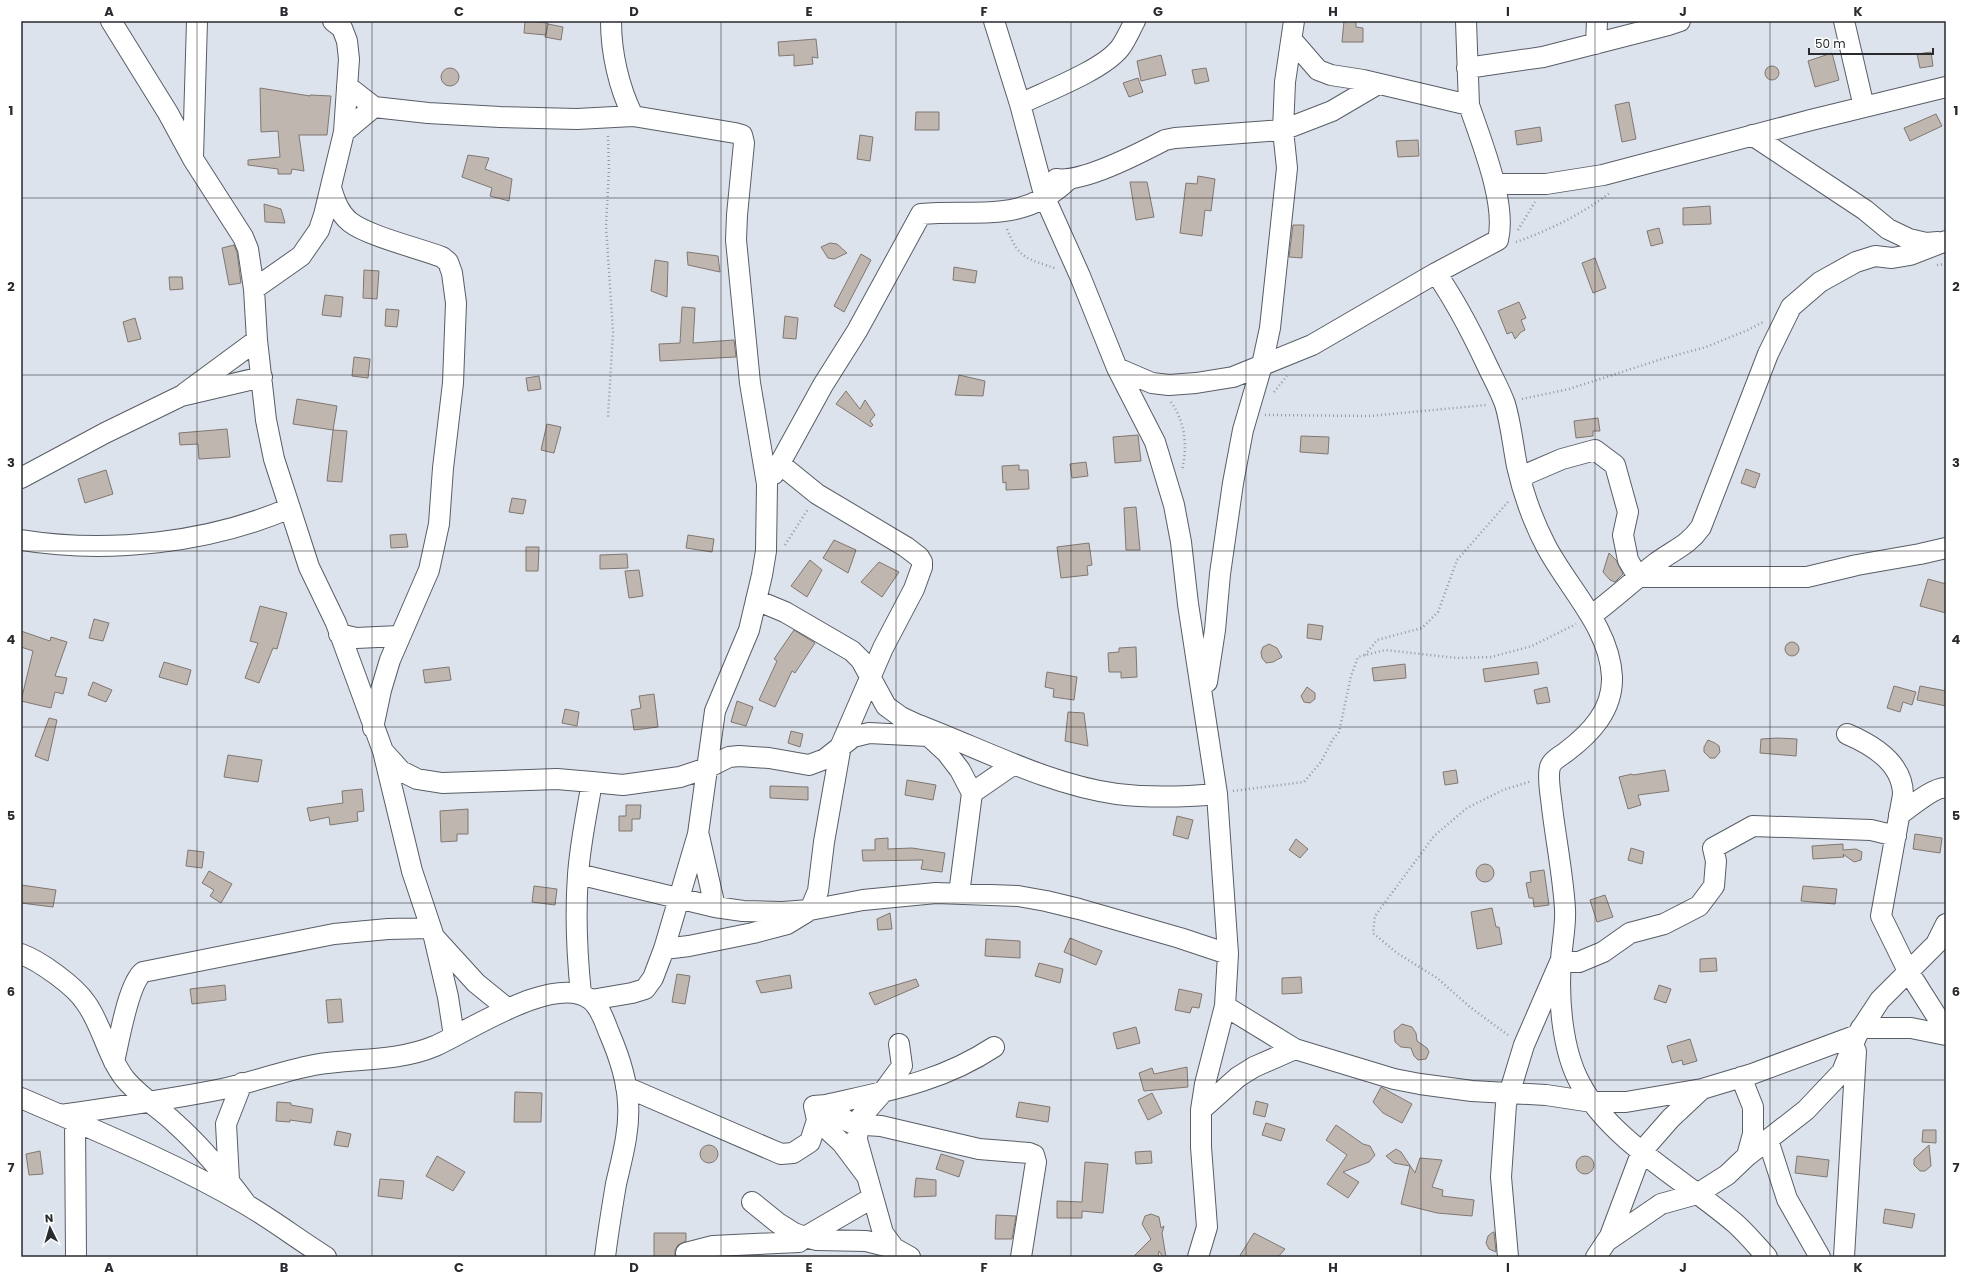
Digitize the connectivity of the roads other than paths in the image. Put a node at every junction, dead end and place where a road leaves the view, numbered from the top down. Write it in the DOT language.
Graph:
graph roads {
  1 [pos="111,21"];
  2 [pos="333,21"];
  3 [pos="611,21"];
  4 [pos="994,21"];
  5 [pos="1135,21"];
  6 [pos="1466,21"];
  7 [pos="1598,21"];
  8 [pos="1680,21"];
  9 [pos="1844,21"];
  10 [pos="199,22"];
  11 [pos="1293,31"];
  12 [pos="1596,44"];
  13 [pos="1467,68"];
  14 [pos="1378,84"];
  15 [pos="347,86"];
  16 [pos="1946,87"];
  17 [pos="1020,104"];
  18 [pos="1469,105"];
  19 [pos="374,107"];
  20 [pos="1864,107"];
  21 [pos="633,116"];
  22 [pos="1283,130"];
  23 [pos="344,132"];
  24 [pos="1752,135"];
  25 [pos="193,159"];
  26 [pos="1039,176"];
  27 [pos="1068,180"];
  28 [pos="1495,184"];
  29 [pos="331,188"];
  30 [pos="1046,198"];
  31 [pos="350,222"];
  32 [pos="319,230"];
  33 [pos="1436,273"];
  34 [pos="254,289"];
  35 [pos="257,340"];
  36 [pos="1262,365"];
  37 [pos="1117,368"];
  38 [pos="262,378"];
  39 [pos="181,396"];
  40 [pos="780,464"];
  41 [pos="1520,477"];
  42 [pos="21,478"];
  43 [pos="767,484"];
  44 [pos="290,508"];
  45 [pos="21,540"];
  46 [pos="1946,548"];
  47 [pos="1638,577"];
  48 [pos="756,600"];
  49 [pos="1592,615"];
  50 [pos="339,634"];
  51 [pos="399,636"];
  52 [pos="871,676"];
  53 [pos="1203,702"];
  54 [pos="373,728"];
  55 [pos="922,730"];
  56 [pos="1847,734"];
  57 [pos="841,745"];
  58 [pos="383,751"];
  59 [pos="1014,764"];
  60 [pos="707,768"];
  61 [pos="592,782"];
  62 [pos="1946,788"];
  63 [pos="972,794"];
  64 [pos="1217,794"];
  65 [pos="1899,815"];
  66 [pos="698,834"];
  67 [pos="1896,836"];
  68 [pos="578,874"];
  69 [pos="959,894"];
  70 [pos="679,898"];
  71 [pos="715,907"];
  72 [pos="810,910"];
  73 [pos="1946,924"];
  74 [pos="432,933"];
  75 [pos="664,949"];
  76 [pos="21,954"];
  77 [pos="1228,954"];
  78 [pos="1560,962"];
  79 [pos="1908,971"];
  80 [pos="586,997"];
  81 [pos="1225,1006"];
  82 [pos="508,1008"];
  83 [pos="1946,1031"];
  84 [pos="1859,1032"];
  85 [pos="1946,1035"];
  86 [pos="454,1036"];
  87 [pos="899,1044"];
  88 [pos="994,1047"];
  89 [pos="1296,1049"];
  90 [pos="114,1062"];
  91 [pos="1741,1077"];
  92 [pos="242,1083"];
  93 [pos="626,1087"];
  94 [pos="1702,1089"];
  95 [pos="211,1091"];
  96 [pos="883,1092"];
  97 [pos="1509,1092"];
  98 [pos="21,1098"];
  99 [pos="150,1102"];
  100 [pos="1592,1102"];
  101 [pos="1201,1110"];
  102 [pos="821,1113"];
  103 [pos="67,1118"];
  104 [pos="226,1124"];
  105 [pos="860,1127"];
  106 [pos="1768,1140"];
  107 [pos="1642,1151"];
  108 [pos="1748,1156"];
  109 [pos="866,1175"];
  110 [pos="229,1180"];
  111 [pos="1697,1194"];
  112 [pos="872,1198"];
  113 [pos="752,1202"];
  114 [pos="247,1205"];
  115 [pos="804,1237"];
  116 [pos="1602,1249"];
  117 [pos="686,1253"];
  118 [pos="900,1254"];
  119 [pos="76,1257"];
  120 [pos="326,1257"];
  121 [pos="605,1257"];
  122 [pos="1021,1257"];
  123 [pos="1198,1257"];
  124 [pos="1508,1257"];
  125 [pos="1767,1257"];
  126 [pos="1820,1257"];
  127 [pos="1844,1257"];
  1 -- 25 [label="street"];
  2 -- 15 [label="street"];
  3 -- 21 [label="street"];
  4 -- 17 [label="street"];
  5 -- 17 [label="street"];
  6 -- 13 [label="street"];
  7 -- 12 [label="street"];
  8 -- 12 [label="street"];
  9 -- 20 [label="street"];
  10 -- 25 [label="street"];
  11 -- 14 [label="street"];
  11 -- 22 [label="street"];
  12 -- 13 [label="street"];
  13 -- 18 [label="street"];
  14 -- 18 [label="street"];
  14 -- 22 [label="street"];
  15 -- 19 [label="street"];
  15 -- 23 [label="street"];
  16 -- 20 [label="street"];
  17 -- 26 [label="street"];
  18 -- 28 [label="street"];
  19 -- 21 [label="street"];
  19 -- 23 [label="street"];
  20 -- 24 [label="street"];
  21 -- 43 [label="street"];
  22 -- 27 [label="street"];
  22 -- 36 [label="street"];
  23 -- 29 [label="street"];
  24 -- 28 [label="street"];
  24 -- 47 [label="street"];
  25 -- 34 [label="street"];
  26 -- 27 [label="street"];
  26 -- 30 [label="street"];
  27 -- 30 [label="street"];
  28 -- 33 [label="street"];
  29 -- 31 [label="street"];
  29 -- 32 [label="street"];
  30 -- 37 [label="street"];
  30 -- 40 [label="street"];
  31 -- 32 [label="street"];
  31 -- 51 [label="street"];
  32 -- 34 [label="street"];
  33 -- 36 [label="street"];
  33 -- 41 [label="street"];
  34 -- 35 [label="street"];
  35 -- 38 [label="street"];
  35 -- 39 [label="street"];
  36 -- 37 [label="street"];
  36 -- 53 [label="street"];
  37 -- 53 [label="street"];
  38 -- 39 [label="street"];
  38 -- 44 [label="street"];
  39 -- 42 [label="street"];
  40 -- 43 [label="street"];
  40 -- 52 [label="street"];
  41 -- 47 [label="street"];
  41 -- 49 [label="street"];
  43 -- 48 [label="street"];
  44 -- 45 [label="street"];
  44 -- 50 [label="street"];
  46 -- 47 [label="street"];
  47 -- 49 [label="street"];
  48 -- 52 [label="street"];
  48 -- 60 [label="street"];
  49 -- 78 [label="street"];
  50 -- 51 [label="street"];
  50 -- 54 [label="street"];
  51 -- 54 [label="street"];
  52 -- 55 [label="street"];
  52 -- 57 [label="street"];
  53 -- 64 [label="street"];
  54 -- 58 [label="street"];
  55 -- 57 [label="street"];
  55 -- 59 [label="street"];
  55 -- 63 [label="street"];
  56 -- 65 [label="street"];
  57 -- 60 [label="street"];
  57 -- 72 [label="street"];
  58 -- 61 [label="street"];
  58 -- 74 [label="street"];
  59 -- 63 [label="street"];
  59 -- 64 [label="street"];
  60 -- 61 [label="street"];
  60 -- 66 [label="street"];
  61 -- 68 [label="street"];
  62 -- 65 [label="street"];
  63 -- 69 [label="street"];
  64 -- 77 [label="street"];
  65 -- 67 [label="street"];
  66 -- 70 [label="street"];
  66 -- 71 [label="street"];
  67 -- 78 [label="street"];
  67 -- 79 [label="street"];
  68 -- 70 [label="street"];
  68 -- 80 [label="street"];
  69 -- 72 [label="street"];
  69 -- 77 [label="street"];
  70 -- 71 [label="street"];
  70 -- 75 [label="street"];
  71 -- 72 [label="street"];
  72 -- 75 [label="street"];
  73 -- 79 [label="street"];
  74 -- 82 [label="street"];
  74 -- 86 [label="street"];
  74 -- 90 [label="street"];
  75 -- 80 [label="street"];
  76 -- 90 [label="street"];
  77 -- 81 [label="street"];
  78 -- 97 [label="street"];
  78 -- 100 [label="street"];
  79 -- 83 [label="street"];
  79 -- 84 [label="street"];
  80 -- 82 [label="street"];
  80 -- 93 [label="street"];
  81 -- 89 [label="street"];
  81 -- 101 [label="street"];
  82 -- 86 [label="street"];
  84 -- 85 [label="street"];
  84 -- 91 [label="street"];
  84 -- 106 [label="street"];
  84 -- 127 [label="street"];
  86 -- 92 [label="street"];
  87 -- 96 [label="street"];
  88 -- 96 [label="street"];
  89 -- 97 [label="street"];
  89 -- 101 [label="street"];
  90 -- 99 [label="street"];
  91 -- 94 [label="street"];
  91 -- 108 [label="street"];
  92 -- 95 [label="street"];
  92 -- 104 [label="street"];
  93 -- 102 [label="street"];
  93 -- 121 [label="street"];
  94 -- 100 [label="street"];
  94 -- 107 [label="street"];
  95 -- 99 [label="street"];
  95 -- 104 [label="street"];
  96 -- 102 [label="street"];
  96 -- 105 [label="street"];
  97 -- 100 [label="street"];
  97 -- 124 [label="street"];
  98 -- 103 [label="street"];
  99 -- 103 [label="street"];
  99 -- 110 [label="street"];
  100 -- 107 [label="street"];
  101 -- 123 [label="street"];
  102 -- 105 [label="street"];
  102 -- 109 [label="street"];
  103 -- 114 [label="street"];
  103 -- 119 [label="street"];
  104 -- 110 [label="street"];
  105 -- 109 [label="street"];
  105 -- 122 [label="street"];
  106 -- 108 [label="street"];
  106 -- 126 [label="street"];
  107 -- 111 [label="street"];
  107 -- 116 [label="street"];
  108 -- 111 [label="street"];
  109 -- 112 [label="street"];
  110 -- 114 [label="street"];
  111 -- 116 [label="street"];
  111 -- 125 [label="street"];
  112 -- 115 [label="street"];
  112 -- 118 [label="street"];
  113 -- 115 [label="street"];
  114 -- 120 [label="street"];
  115 -- 117 [label="street"];
  115 -- 118 [label="street"];
}
